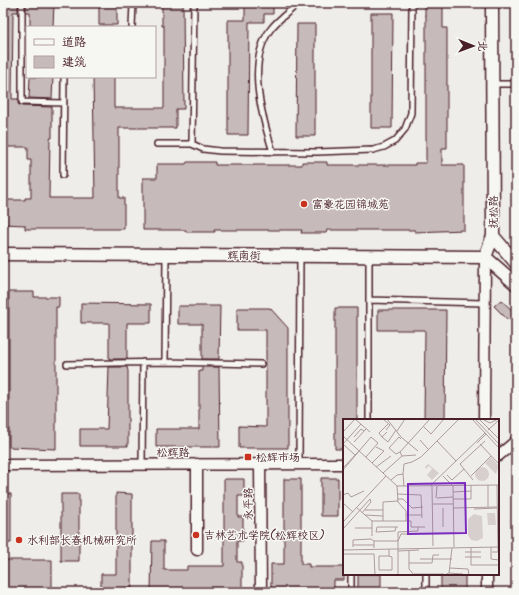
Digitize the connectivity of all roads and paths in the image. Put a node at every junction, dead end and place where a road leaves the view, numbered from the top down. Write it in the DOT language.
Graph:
graph roads {
  1 [pos="22,3"];
  2 [pos="133,3"];
  3 [pos="194,3"];
  4 [pos="299,3"];
  5 [pos="412,3"];
  6 [pos="492,3"];
  7 [pos="132,26"];
  8 [pos="64,78"];
  9 [pos="492,84"];
  10 [pos="516,84"];
  11 [pos="64,102"];
  12 [pos="157,144"];
  13 [pos="192,144"];
  14 [pos="273,152"];
  15 [pos="63,174"];
  16 [pos="494,236"];
  17 [pos="3,254"];
  18 [pos="166,255"];
  19 [pos="300,255"];
  20 [pos="368,256"];
  21 [pos="485,257"];
  22 [pos="516,263"];
  23 [pos="516,284"];
  24 [pos="369,300"];
  25 [pos="484,303"];
  26 [pos="143,362"];
  27 [pos="165,362"];
  28 [pos="67,364"];
  29 [pos="261,364"];
  30 [pos="369,419"];
  31 [pos="484,419"];
  32 [pos="516,441"];
  33 [pos="499,455"];
  34 [pos="142,464"];
  35 [pos="197,464"];
  36 [pos="260,464"];
  37 [pos="298,464"];
  38 [pos="343,464"];
  39 [pos="3,465"];
  40 [pos="197,550"];
  41 [pos="351,575"];
  42 [pos="426,575"];
  43 [pos="487,575"];
  44 [pos="261,592"];
  45 [pos="351,592"];
  46 [pos="426,592"];
  47 [pos="487,592"];
  1 -- 11 [label="lane"];
  2 -- 7 [label="lane"];
  3 -- 13 [label="lane"];
  4 -- 14 [label="lane"];
  5 -- 14 [label="lane"];
  6 -- 9 [label="street, 抚松路"];
  8 -- 11 [label="lane"];
  9 -- 10 [label="lane"];
  9 -- 16 [label="street, 抚松路"];
  11 -- 15 [label="lane"];
  12 -- 13 [label="lane"];
  13 -- 14 [label="lane"];
  16 -- 21 [label="street, 抚松路"];
  16 -- 22 [label="street"];
  17 -- 18 [label="street, 辉南街"];
  18 -- 19 [label="street, 辉南街"];
  18 -- 27 [label="lane"];
  19 -- 20 [label="street, 辉南街"];
  19 -- 37 [label="lane"];
  20 -- 21 [label="street, 辉南街"];
  20 -- 24 [label="lane"];
  21 -- 23 [label="street"];
  21 -- 25 [label="street, 抚松路"];
  24 -- 25 [label="lane"];
  24 -- 30 [label="lane"];
  25 -- 31 [label="street, 抚松路"];
  26 -- 27 [label="lane"];
  26 -- 28 [label="lane"];
  26 -- 34 [label="lane"];
  27 -- 29 [label="lane"];
  32 -- 33 [label="street"];
  34 -- 35 [label="street, 松辉路"];
  34 -- 39 [label="street, 松辉路"];
  35 -- 36 [label="street, 松辉路"];
  35 -- 40 [label="street"];
  36 -- 37 [label="street, 松辉路"];
  36 -- 44 [label="street, 永平路"];
  37 -- 38 [label="street, 松辉路"];
  41 -- 45 [label="lane"];
  42 -- 46 [label="lane"];
  43 -- 47 [label="street"];
}
